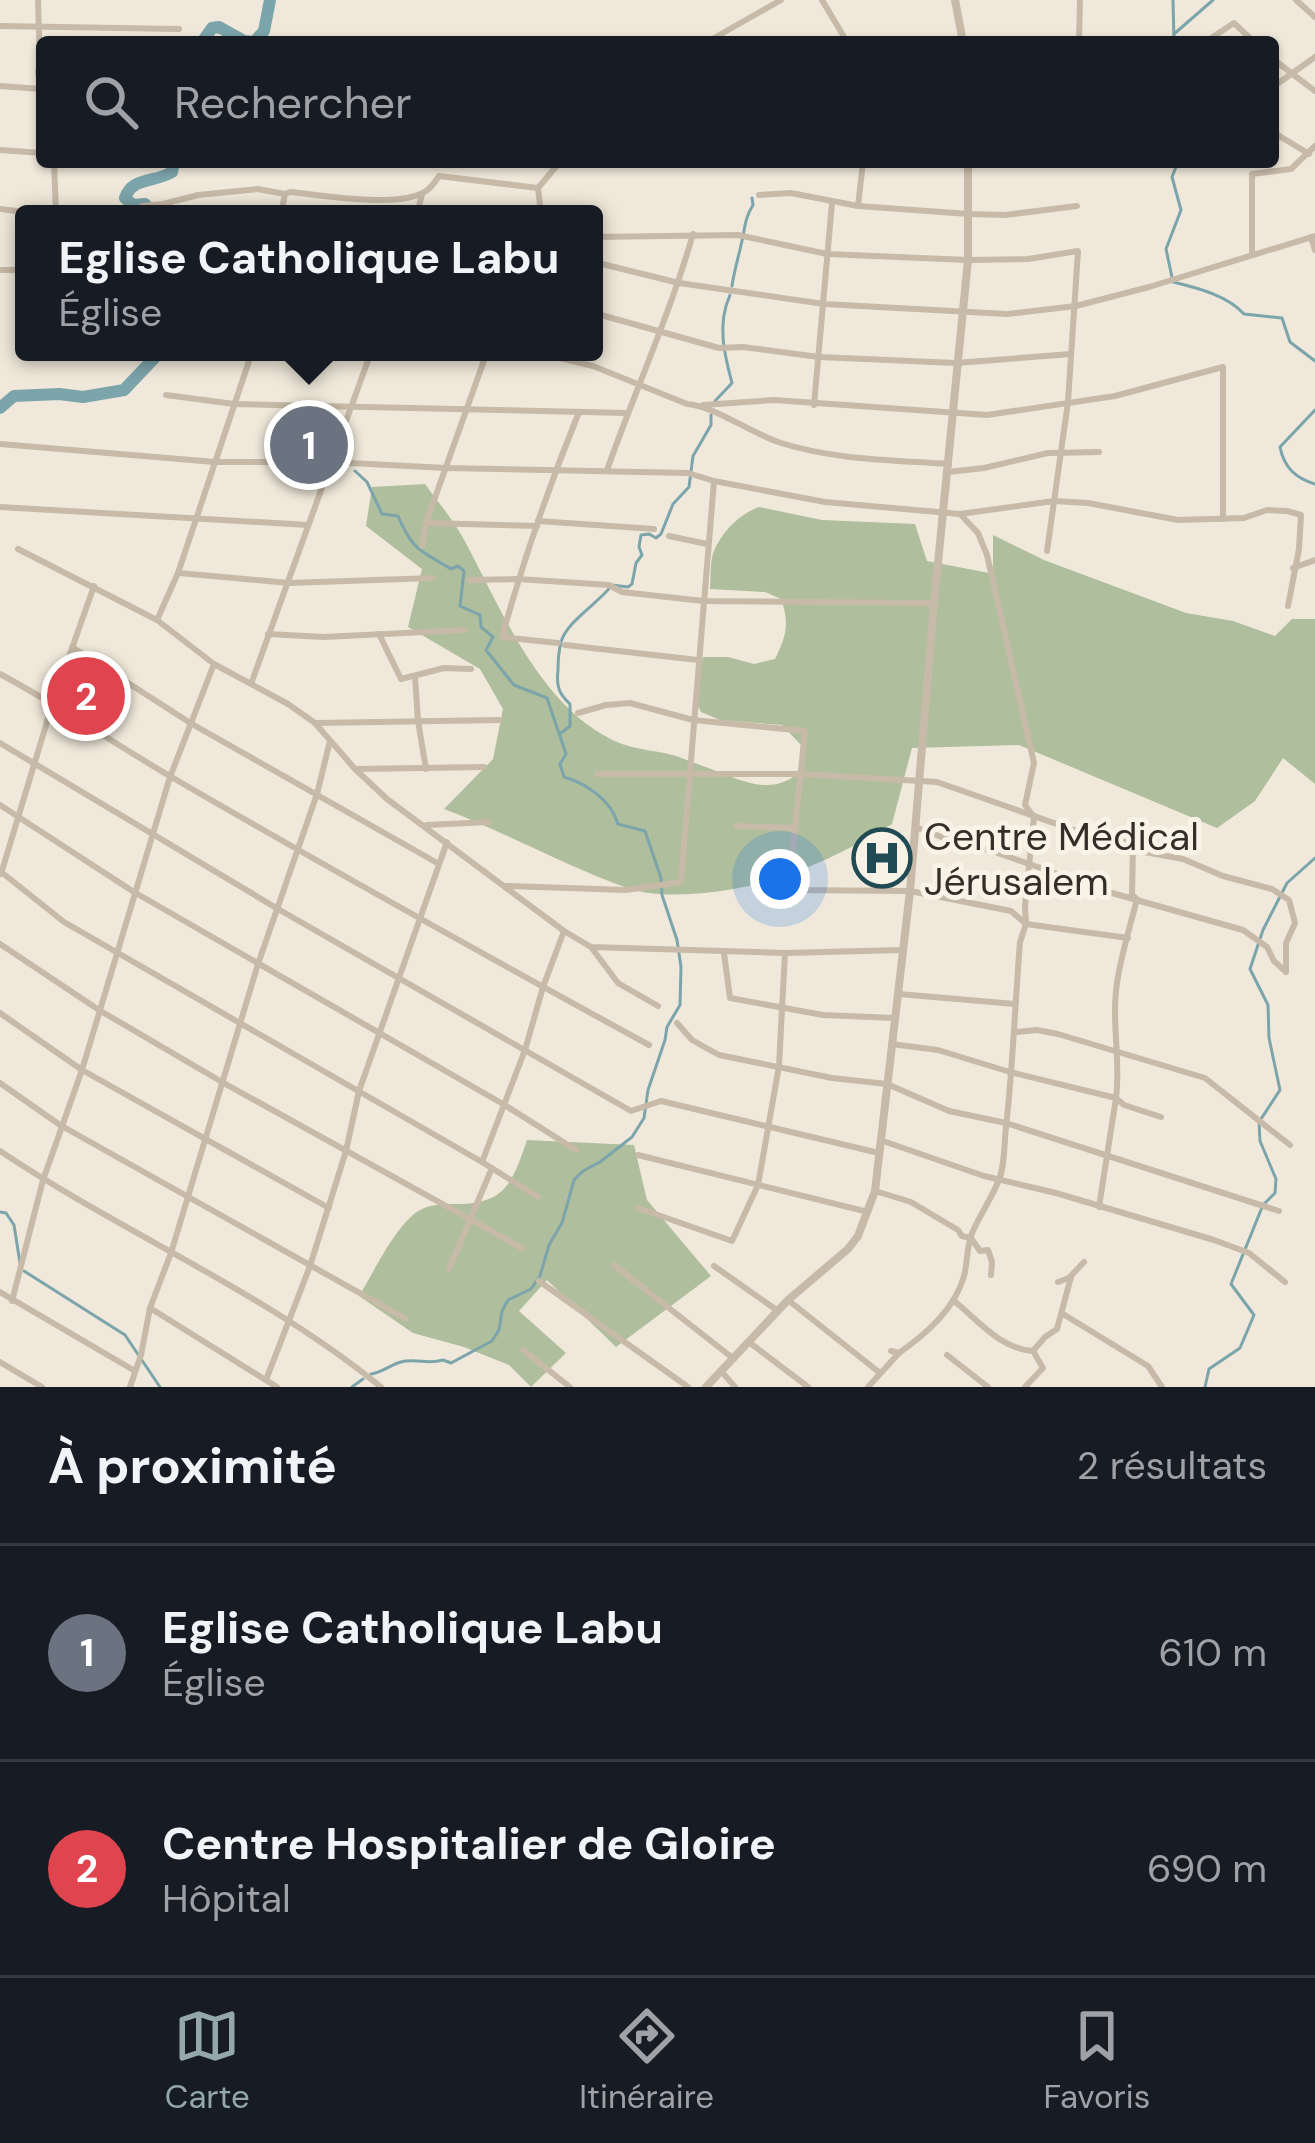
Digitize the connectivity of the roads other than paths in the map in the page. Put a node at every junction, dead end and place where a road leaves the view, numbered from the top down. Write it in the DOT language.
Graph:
graph roads {
  1 [pos="38,0"];
  2 [pos="781,0"];
  3 [pos="822,0"];
  4 [pos="955,0"];
  5 [pos="1080,0"];
  6 [pos="1296,0"];
  7 [pos="1315,16"];
  8 [pos="0,26"];
  9 [pos="40,27"];
  10 [pos="179,29"];
  11 [pos="40,36"];
  12 [pos="718,36"];
  13 [pos="843,36"];
  14 [pos="962,36"];
  15 [pos="1079,36"];
  16 [pos="1214,36"];
  17 [pos="1248,36"];
  18 [pos="1315,57"];
  19 [pos="1279,63"];
  20 [pos="1293,73"];
  21 [pos="1279,83"];
  22 [pos="0,86"];
  23 [pos="36,89"];
  24 [pos="1315,91"];
  25 [pos="1279,135"];
  26 [pos="0,150"];
  27 [pos="1312,150"];
  28 [pos="36,153"];
  29 [pos="54,168"];
  30 [pos="555,168"];
  31 [pos="862,168"];
  32 [pos="968,168"];
  33 [pos="538,188"];
  34 [pos="285,194"];
  35 [pos="422,194"];
  36 [pos="759,195"];
  37 [pos="832,203"];
  38 [pos="56,205"];
  39 [pos="154,205"];
  40 [pos="283,205"];
  41 [pos="419,205"];
  42 [pos="540,205"];
  43 [pos="858,206"];
  44 [pos="1077,206"];
  45 [pos="969,214"];
  46 [pos="693,234"];
  47 [pos="603,237"];
  48 [pos="1313,237"];
  49 [pos="1315,250"];
  50 [pos="826,254"];
  51 [pos="1252,254"];
  52 [pos="968,260"];
  53 [pos="603,264"];
  54 [pos="679,283"];
  55 [pos="824,304"];
  56 [pos="1076,306"];
  57 [pos="962,310"];
  58 [pos="603,316"];
  59 [pos="659,332"];
  60 [pos="1071,355"];
  61 [pos="819,357"];
  62 [pos="249,361"];
  63 [pos="368,361"];
  64 [pos="484,361"];
  65 [pos="572,361"];
  66 [pos="956,363"];
  67 [pos="638,382"];
  68 [pos="166,395"];
  69 [pos="1069,402"];
  70 [pos="234,404"];
  71 [pos="703,405"];
  72 [pos="814,405"];
  73 [pos="351,407"];
  74 [pos="466,409"];
  75 [pos="580,412"];
  76 [pos="627,413"];
  77 [pos="953,414"];
  78 [pos="0,444"];
  79 [pos="1062,452"];
  80 [pos="1099,452"];
  81 [pos="215,462"];
  82 [pos="331,462"];
  83 [pos="446,468"];
  84 [pos="949,468"];
  85 [pos="556,469"];
  86 [pos="607,470"];
  87 [pos="714,481"];
  88 [pos="1054,501"];
  89 [pos="0,506"];
  90 [pos="942,512"];
  91 [pos="960,514"];
  92 [pos="196,519"];
  93 [pos="1223,519"];
  94 [pos="426,523"];
  95 [pos="537,524"];
  96 [pos="308,525"];
  97 [pos="654,530"];
  98 [pos="669,536"];
  99 [pos="708,544"];
  100 [pos="422,546"];
  101 [pos="18,549"];
  102 [pos="1047,551"];
  103 [pos="1315,560"];
  104 [pos="1293,568"];
  105 [pos="178,573"];
  106 [pos="433,578"];
  107 [pos="518,579"];
  108 [pos="469,580"];
  109 [pos="290,583"];
  110 [pos="94,586"];
  111 [pos="703,601"];
  112 [pos="934,603"];
  113 [pos="1288,606"];
  114 [pos="157,620"];
  115 [pos="465,631"];
  116 [pos="268,634"];
  117 [pos="379,634"];
  118 [pos="72,647"];
  119 [pos="698,660"];
  120 [pos="214,664"];
  121 [pos="471,669"];
  122 [pos="0,674"];
  123 [pos="415,676"];
  124 [pos="250,684"];
  125 [pos="52,702"];
  126 [pos="578,713"];
  127 [pos="499,720"];
  128 [pos="693,720"];
  129 [pos="418,721"];
  130 [pos="315,723"];
  131 [pos="192,724"];
  132 [pos="330,741"];
  133 [pos="0,743"];
  134 [pos="34,762"];
  135 [pos="484,767"];
  136 [pos="355,769"];
  137 [pos="427,770"];
  138 [pos="689,773"];
  139 [pos="802,773"];
  140 [pos="597,774"];
  141 [pos="170,777"];
  142 [pos="917,779"];
  143 [pos="317,794"];
  144 [pos="0,806"];
  145 [pos="1034,817"];
  146 [pos="17,818"];
  147 [pos="489,822"];
  148 [pos="424,825"];
  149 [pos="736,826"];
  150 [pos="915,827"];
  151 [pos="796,828"];
  152 [pos="152,836"];
  153 [pos="447,842"];
  154 [pos="1133,847"];
  155 [pos="298,850"];
  156 [pos="439,864"];
  157 [pos="1029,865"];
  158 [pos="791,867"];
  159 [pos="0,873"];
  160 [pos="502,886"];
  161 [pos="790,890"];
  162 [pos="910,891"];
  163 [pos="134,892"];
  164 [pos="1136,899"];
  165 [pos="278,909"];
  166 [pos="421,919"];
  167 [pos="1026,924"];
  168 [pos="564,931"];
  169 [pos="1128,938"];
  170 [pos="0,944"];
  171 [pos="590,947"];
  172 [pos="903,950"];
  173 [pos="724,952"];
  174 [pos="116,953"];
  175 [pos="785,953"];
  176 [pos="258,964"];
  177 [pos="400,978"];
  178 [pos="543,987"];
  179 [pos="898,994"];
  180 [pos="1015,1004"];
  181 [pos="658,1006"];
  182 [pos="782,1006"];
  183 [pos="99,1010"];
  184 [pos="0,1013"];
  185 [pos="895,1018"];
  186 [pos="676,1023"];
  187 [pos="240,1024"];
  188 [pos="1015,1032"];
  189 [pos="378,1033"];
  190 [pos="891,1044"];
  191 [pos="649,1045"];
  192 [pos="525,1050"];
  193 [pos="1118,1054"];
  194 [pos="778,1066"];
  195 [pos="82,1070"];
  196 [pos="1010,1072"];
  197 [pos="222,1082"];
  198 [pos="0,1083"];
  199 [pos="887,1084"];
  200 [pos="359,1091"];
  201 [pos="1116,1098"];
  202 [pos="503,1104"];
  203 [pos="1161,1117"];
  204 [pos="1006,1123"];
  205 [pos="60,1125"];
  206 [pos="768,1126"];
  207 [pos="205,1138"];
  208 [pos="883,1141"];
  209 [pos="1290,1145"];
  210 [pos="576,1150"];
  211 [pos="0,1151"];
  212 [pos="346,1151"];
  213 [pos="881,1154"];
  214 [pos="1107,1154"];
  215 [pos="638,1155"];
  216 [pos="482,1162"];
  217 [pos="492,1168"];
  218 [pos="43,1180"];
  219 [pos="1000,1180"];
  220 [pos="758,1185"];
  221 [pos="875,1191"];
  222 [pos="188,1197"];
  223 [pos="538,1197"];
  224 [pos="1099,1207"];
  225 [pos="329,1208"];
  226 [pos="638,1208"];
  227 [pos="1279,1211"];
  228 [pos="869,1212"];
  229 [pos="471,1218"];
  230 [pos="971,1238"];
  231 [pos="522,1248"];
  232 [pos="171,1253"];
  233 [pos="1084,1262"];
  234 [pos="614,1265"];
  235 [pos="310,1266"];
  236 [pos="714,1266"];
  237 [pos="449,1269"];
  238 [pos="991,1275"];
  239 [pos="1071,1277"];
  240 [pos="539,1281"];
  241 [pos="1058,1282"];
  242 [pos="1285,1282"];
  243 [pos="0,1292"];
  244 [pos="788,1300"];
  245 [pos="953,1300"];
  246 [pos="12,1301"];
  247 [pos="150,1308"];
  248 [pos="778,1311"];
  249 [pos="1063,1314"];
  250 [pos="406,1319"];
  251 [pos="288,1321"];
  252 [pos="749,1342"];
  253 [pos="523,1350"];
  254 [pos="1033,1351"];
  255 [pos="947,1355"];
  256 [pos="734,1358"];
  257 [pos="0,1362"];
  258 [pos="135,1371"];
  259 [pos="722,1372"];
  260 [pos="880,1373"];
  261 [pos="266,1381"];
  262 [pos="42,1387"];
  263 [pos="130,1387"];
  264 [pos="277,1387"];
  265 [pos="381,1387"];
  266 [pos="570,1387"];
  267 [pos="688,1387"];
  268 [pos="706,1387"];
  269 [pos="735,1387"];
  270 [pos="808,1387"];
  271 [pos="868,1387"];
  272 [pos="988,1387"];
  273 [pos="1024,1387"];
  274 [pos="1162,1387"];
  1 -- 9 [label="street"];
  2 -- 12 [label="street"];
  3 -- 13 [label="street"];
  4 -- 14 [label="street"];
  5 -- 15 [label="street"];
  6 -- 7 [label="street"];
  8 -- 9 [label="street"];
  9 -- 10 [label="street"];
  9 -- 11 [label="street"];
  16 -- 17 [label="street"];
  18 -- 20 [label="street"];
  19 -- 20 [label="street"];
  20 -- 21 [label="street"];
  20 -- 24 [label="street"];
  22 -- 23 [label="street"];
  25 -- 27 [label="street"];
  26 -- 28 [label="street"];
  27 -- 51 [label="street"];
  29 -- 38 [label="street"];
  30 -- 33 [label="street"];
  31 -- 43 [label="street"];
  32 -- 45 [label="street"];
  33 -- 35 [label="street"];
  33 -- 42 [label="street"];
  34 -- 35 [label="street"];
  34 -- 39 [label="street"];
  34 -- 40 [label="street"];
  35 -- 41 [label="street"];
  36 -- 37 [label="street"];
  37 -- 43 [label="street"];
  37 -- 50 [label="street"];
  43 -- 45 [label="street"];
  44 -- 45 [label="street"];
  45 -- 52 [label="street"];
  46 -- 47 [label="street"];
  46 -- 50 [label="street"];
  46 -- 54 [label="street"];
  48 -- 49 [label="street"];
  48 -- 51 [label="street"];
  50 -- 52 [label="street"];
  50 -- 55 [label="street"];
  51 -- 56 [label="street"];
  52 -- 56 [label="street"];
  52 -- 57 [label="street"];
  53 -- 54 [label="street"];
  54 -- 55 [label="street"];
  54 -- 59 [label="street"];
  55 -- 57 [label="street"];
  55 -- 61 [label="street"];
  56 -- 57 [label="street"];
  56 -- 60 [label="street"];
  57 -- 66 [label="street"];
  58 -- 59 [label="street"];
  59 -- 61 [label="street"];
  59 -- 67 [label="street"];
  60 -- 66 [label="street"];
  60 -- 69 [label="street"];
  61 -- 66 [label="street"];
  61 -- 72 [label="street"];
  62 -- 70 [label="street"];
  63 -- 73 [label="street"];
  64 -- 74 [label="street"];
  65 -- 67 [label="street"];
  66 -- 77 [label="street"];
  67 -- 71 [label="street"];
  67 -- 76 [label="street"];
  68 -- 70 [label="street"];
  69 -- 77 [label="street"];
  69 -- 79 [label="street"];
  69 -- 93 [label="street"];
  70 -- 73 [label="street"];
  70 -- 81 [label="street"];
  71 -- 72 [label="street"];
  71 -- 84 [label="street"];
  72 -- 77 [label="street"];
  73 -- 74 [label="street"];
  73 -- 82 [label="street"];
  74 -- 75 [label="street"];
  74 -- 83 [label="street"];
  75 -- 76 [label="street"];
  75 -- 85 [label="street"];
  76 -- 86 [label="street"];
  77 -- 84 [label="street"];
  78 -- 81 [label="street"];
  79 -- 80 [label="street"];
  79 -- 84 [label="street"];
  79 -- 88 [label="street"];
  81 -- 82 [label="street"];
  81 -- 92 [label="street"];
  82 -- 83 [label="street"];
  82 -- 96 [label="street"];
  83 -- 85 [label="street"];
  83 -- 94 [label="street"];
  84 -- 90 [label="street"];
  85 -- 86 [label="street"];
  85 -- 95 [label="street"];
  86 -- 87 [label="street"];
  87 -- 90 [label="street"];
  87 -- 99 [label="street"];
  88 -- 91 [label="street"];
  88 -- 93 [label="street"];
  88 -- 102 [label="street"];
  89 -- 92 [label="street"];
  90 -- 91 [label="street"];
  90 -- 112 [label="street"];
  91 -- 145 [label="street"];
  92 -- 96 [label="street"];
  92 -- 105 [label="street"];
  93 -- 104 [label="street"];
  94 -- 95 [label="street"];
  94 -- 100 [label="street"];
  95 -- 97 [label="street"];
  95 -- 107 [label="street"];
  96 -- 109 [label="street"];
  98 -- 99 [label="street"];
  99 -- 111 [label="street"];
  101 -- 110 [label="street"];
  103 -- 104 [label="street"];
  104 -- 113 [label="street"];
  105 -- 109 [label="street"];
  105 -- 114 [label="street"];
  106 -- 109 [label="street"];
  107 -- 108 [label="street"];
  107 -- 111 [label="street"];
  107 -- 119 [label="street"];
  109 -- 116 [label="street"];
  110 -- 114 [label="street"];
  110 -- 118 [label="street"];
  111 -- 112 [label="street"];
  111 -- 119 [label="street"];
  112 -- 142 [label="street"];
  114 -- 120 [label="street"];
  115 -- 117 [label="street"];
  116 -- 117 [label="street"];
  116 -- 124 [label="street"];
  117 -- 123 [label="street"];
  118 -- 125 [label="street"];
  118 -- 131 [label="street"];
  119 -- 128 [label="street"];
  120 -- 124 [label="street"];
  120 -- 131 [label="street"];
  121 -- 123 [label="street"];
  122 -- 125 [label="street"];
  123 -- 129 [label="street"];
  124 -- 130 [label="street"];
  125 -- 134 [label="street"];
  125 -- 141 [label="street"];
  126 -- 128 [label="street"];
  127 -- 129 [label="street"];
  128 -- 138 [label="street"];
  128 -- 139 [label="street"];
  129 -- 130 [label="street"];
  129 -- 137 [label="street"];
  130 -- 132 [label="street"];
  131 -- 141 [label="street"];
  131 -- 143 [label="street"];
  132 -- 136 [label="street"];
  132 -- 143 [label="street"];
  133 -- 134 [label="street"];
  134 -- 146 [label="street"];
  134 -- 152 [label="street"];
  135 -- 137 [label="street"];
  136 -- 137 [label="street"];
  136 -- 148 [label="street"];
  138 -- 139 [label="street"];
  138 -- 140 [label="street"];
  138 -- 160 [label="street"];
  139 -- 142 [label="street"];
  139 -- 151 [label="street"];
  141 -- 152 [label="street"];
  141 -- 155 [label="street"];
  142 -- 145 [label="street"];
  142 -- 150 [label="street"];
  143 -- 155 [label="street"];
  143 -- 156 [label="street"];
  144 -- 146 [label="street"];
  145 -- 154 [label="street"];
  145 -- 157 [label="street"];
  146 -- 159 [label="street"];
  146 -- 163 [label="street"];
  147 -- 148 [label="street"];
  148 -- 153 [label="street"];
  149 -- 151 [label="street"];
  150 -- 157 [label="street"];
  150 -- 162 [label="street"];
  151 -- 158 [label="street"];
  152 -- 163 [label="street"];
  152 -- 165 [label="street"];
  153 -- 156 [label="street"];
  153 -- 160 [label="street"];
  154 -- 164 [label="street"];
  154 -- 164 [label="street"];
  155 -- 165 [label="street"];
  155 -- 166 [label="street"];
  156 -- 166 [label="street"];
  157 -- 164 [label="street"];
  157 -- 167 [label="street"];
  159 -- 174 [label="street"];
  160 -- 168 [label="street"];
  161 -- 162 [label="street"];
  162 -- 167 [label="street"];
  162 -- 172 [label="street"];
  163 -- 174 [label="street"];
  163 -- 176 [label="street"];
  164 -- 169 [label="street"];
  165 -- 176 [label="street"];
  165 -- 177 [label="street"];
  166 -- 177 [label="street"];
  166 -- 178 [label="street"];
  167 -- 169 [label="street"];
  167 -- 180 [label="street"];
  168 -- 171 [label="street"];
  168 -- 178 [label="street"];
  169 -- 193 [label="street"];
  170 -- 183 [label="street"];
  171 -- 173 [label="street"];
  171 -- 181 [label="street"];
  172 -- 175 [label="street"];
  172 -- 179 [label="street"];
  173 -- 175 [label="street"];
  173 -- 182 [label="street"];
  174 -- 183 [label="street"];
  174 -- 187 [label="street"];
  175 -- 182 [label="street"];
  176 -- 187 [label="street"];
  176 -- 189 [label="street"];
  177 -- 189 [label="street"];
  177 -- 192 [label="street"];
  178 -- 191 [label="street"];
  178 -- 192 [label="street"];
  179 -- 180 [label="street"];
  179 -- 185 [label="street"];
  180 -- 188 [label="street"];
  182 -- 185 [label="street"];
  182 -- 194 [label="street"];
  183 -- 195 [label="street"];
  183 -- 197 [label="street"];
  184 -- 195 [label="street"];
  185 -- 190 [label="street"];
  186 -- 194 [label="street"];
  187 -- 197 [label="street"];
  187 -- 200 [label="street"];
  188 -- 193 [label="street"];
  188 -- 196 [label="street"];
  189 -- 200 [label="street"];
  189 -- 202 [label="street"];
  190 -- 196 [label="street"];
  190 -- 199 [label="street"];
  192 -- 202 [label="street"];
  192 -- 206 [label="street"];
  193 -- 201 [label="street"];
  193 -- 209 [label="street"];
  194 -- 199 [label="street"];
  194 -- 206 [label="street"];
  195 -- 205 [label="street"];
  195 -- 207 [label="street"];
  196 -- 201 [label="street"];
  196 -- 204 [label="street"];
  197 -- 207 [label="street"];
  197 -- 212 [label="street"];
  198 -- 205 [label="street"];
  199 -- 204 [label="street"];
  199 -- 208 [label="street"];
  200 -- 212 [label="street"];
  200 -- 216 [label="street"];
  201 -- 203 [label="street"];
  201 -- 214 [label="street"];
  202 -- 210 [label="street"];
  202 -- 216 [label="street"];
  204 -- 214 [label="street"];
  204 -- 219 [label="street"];
  205 -- 218 [label="street"];
  205 -- 222 [label="street"];
  206 -- 213 [label="street"];
  206 -- 220 [label="street"];
  207 -- 222 [label="street"];
  207 -- 225 [label="street"];
  208 -- 213 [label="street"];
  208 -- 219 [label="street"];
  211 -- 218 [label="street"];
  212 -- 225 [label="street"];
  212 -- 229 [label="street"];
  213 -- 221 [label="street"];
  214 -- 224 [label="street"];
  214 -- 227 [label="street"];
  215 -- 220 [label="street"];
  216 -- 217 [label="street"];
  217 -- 223 [label="street"];
  217 -- 229 [label="street"];
  218 -- 232 [label="street"];
  218 -- 246 [label="street"];
  219 -- 224 [label="street"];
  219 -- 230 [label="street"];
  220 -- 226 [label="street"];
  220 -- 228 [label="street"];
  221 -- 228 [label="street"];
  221 -- 230 [label="street"];
  222 -- 232 [label="street"];
  222 -- 235 [label="street"];
  224 -- 242 [label="street"];
  225 -- 235 [label="street"];
  228 -- 244 [label="street"];
  229 -- 231 [label="street"];
  229 -- 237 [label="street"];
  230 -- 238 [label="street"];
  230 -- 245 [label="street"];
  232 -- 247 [label="street"];
  232 -- 251 [label="street"];
  233 -- 239 [label="street"];
  234 -- 256 [label="street"];
  235 -- 250 [label="street"];
  235 -- 251 [label="street"];
  236 -- 248 [label="street"];
  239 -- 241 [label="street"];
  239 -- 249 [label="street"];
  240 -- 267 [label="street"];
  243 -- 246 [label="street"];
  244 -- 248 [label="street"];
  244 -- 260 [label="street"];
  245 -- 254 [label="street"];
  245 -- 260 [label="street"];
  246 -- 258 [label="street"];
  247 -- 258 [label="street"];
  247 -- 261 [label="street"];
  248 -- 252 [label="street"];
  249 -- 254 [label="street"];
  249 -- 274 [label="street"];
  251 -- 261 [label="street"];
  251 -- 265 [label="street"];
  252 -- 256 [label="street"];
  252 -- 270 [label="street"];
  253 -- 266 [label="street"];
  254 -- 273 [label="street"];
  255 -- 272 [label="street"];
  256 -- 259 [label="street"];
  257 -- 262 [label="street"];
  258 -- 263 [label="street"];
  259 -- 268 [label="street"];
  259 -- 269 [label="street"];
  260 -- 271 [label="street"];
  261 -- 264 [label="street"];
}
